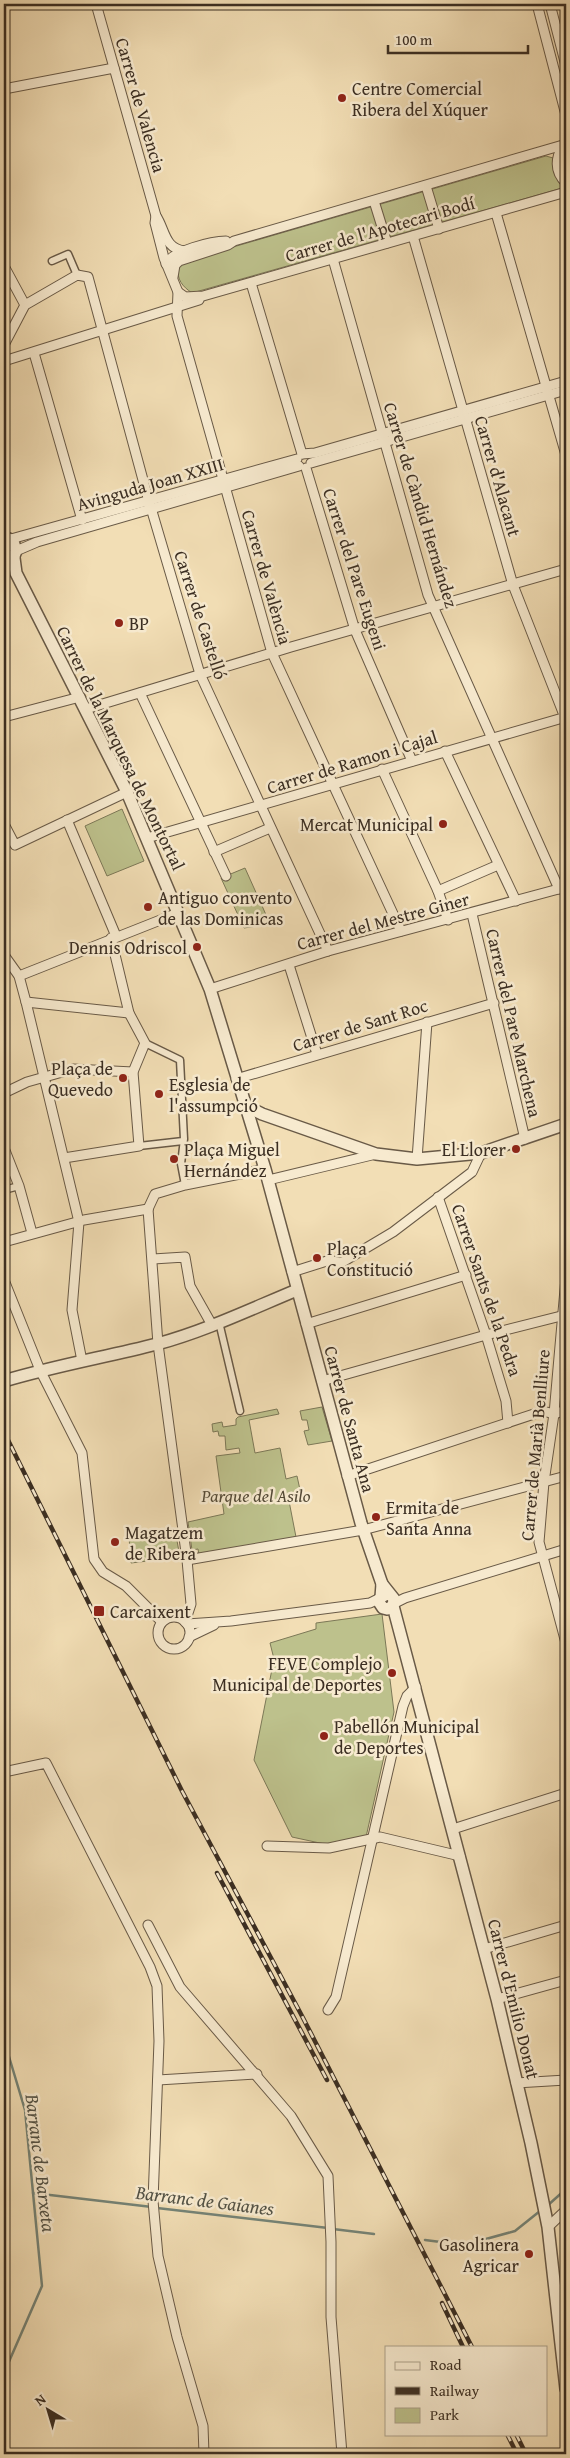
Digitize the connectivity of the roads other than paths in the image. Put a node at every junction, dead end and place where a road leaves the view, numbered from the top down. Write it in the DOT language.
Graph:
graph roads {
  1 [pos="96,4"];
  2 [pos="537,4"];
  3 [pos="550,4"];
  4 [pos="566,66"];
  5 [pos="114,68"];
  6 [pos="4,90"];
  7 [pos="566,115"];
  8 [pos="565,144"];
  9 [pos="566,183"];
  10 [pos="426,186"];
  11 [pos="566,192"];
  12 [pos="374,201"];
  13 [pos="496,213"];
  14 [pos="156,216"];
  15 [pos="439,229"];
  16 [pos="413,236"];
  17 [pos="234,241"];
  18 [pos="387,243"];
  19 [pos="182,250"];
  20 [pos="333,259"];
  21 [pos="52,261"];
  22 [pos="166,264"];
  23 [pos="4,266"];
  24 [pos="81,274"];
  25 [pos="173,277"];
  26 [pos="251,283"];
  27 [pos="178,292"];
  28 [pos="203,296"];
  29 [pos="25,305"];
  30 [pos="178,306"];
  31 [pos="102,332"];
  32 [pos="4,345"];
  33 [pos="34,353"];
  34 [pos="4,361"];
  35 [pos="566,381"];
  36 [pos="566,390"];
  37 [pos="547,391"];
  38 [pos="463,415"];
  39 [pos="383,438"];
  40 [pos="566,454"];
  41 [pos="304,461"];
  42 [pos="224,484"];
  43 [pos="150,505"];
  44 [pos="82,520"];
  45 [pos="7,538"];
  46 [pos="9,559"];
  47 [pos="566,569"];
  48 [pos="513,585"];
  49 [pos="432,607"];
  50 [pos="355,630"];
  51 [pos="272,653"];
  52 [pos="200,674"];
  53 [pos="140,693"];
  54 [pos="80,697"];
  55 [pos="86,708"];
  56 [pos="4,717"];
  57 [pos="566,718"];
  58 [pos="492,738"];
  59 [pos="445,751"];
  60 [pos="412,761"];
  61 [pos="382,769"];
  62 [pos="332,785"];
  63 [pos="127,792"];
  64 [pos="260,806"];
  65 [pos="68,820"];
  66 [pos="201,823"];
  67 [pos="4,824"];
  68 [pos="270,828"];
  69 [pos="147,838"];
  70 [pos="214,852"];
  71 [pos="498,865"];
  72 [pos="226,876"];
  73 [pos="563,888"];
  74 [pos="438,891"];
  75 [pos="516,902"];
  76 [pos="178,912"];
  77 [pos="472,914"];
  78 [pos="448,920"];
  79 [pos="401,931"];
  80 [pos="114,937"];
  81 [pos="328,952"];
  82 [pos="4,955"];
  83 [pos="289,964"];
  84 [pos="19,976"];
  85 [pos="210,989"];
  86 [pos="26,1002"];
  87 [pos="494,1003"];
  88 [pos="129,1013"];
  89 [pos="427,1022"];
  90 [pos="145,1043"];
  91 [pos="317,1054"];
  92 [pos="133,1072"];
  93 [pos="45,1077"];
  94 [pos="236,1079"];
  95 [pos="4,1093"];
  96 [pos="245,1103"];
  97 [pos="262,1114"];
  98 [pos="566,1124"];
  99 [pos="254,1131"];
  100 [pos="524,1139"];
  101 [pos="184,1140"];
  102 [pos="139,1146"];
  103 [pos="4,1148"];
  104 [pos="481,1153"];
  105 [pos="376,1154"];
  106 [pos="64,1158"];
  107 [pos="417,1159"];
  108 [pos="267,1175"];
  109 [pos="185,1185"];
  110 [pos="19,1186"];
  111 [pos="4,1190"];
  112 [pos="438,1197"];
  113 [pos="148,1209"];
  114 [pos="78,1222"];
  115 [pos="32,1233"];
  116 [pos="4,1242"];
  117 [pos="153,1260"];
  118 [pos="292,1272"];
  119 [pos="466,1275"];
  120 [pos="566,1278"];
  121 [pos="4,1280"];
  122 [pos="296,1290"];
  123 [pos="564,1315"];
  124 [pos="215,1324"];
  125 [pos="306,1324"];
  126 [pos="486,1335"];
  127 [pos="158,1344"];
  128 [pos="82,1361"];
  129 [pos="40,1370"];
  130 [pos="4,1381"];
  131 [pos="322,1381"];
  132 [pos="566,1410"];
  133 [pos="240,1411"];
  134 [pos="554,1414"];
  135 [pos="508,1422"];
  136 [pos="347,1476"];
  137 [pos="566,1476"];
  138 [pos="544,1482"];
  139 [pos="363,1530"];
  140 [pos="566,1549"];
  141 [pos="544,1557"];
  142 [pos="188,1560"];
  143 [pos="387,1601"];
  144 [pos="231,1621"];
  145 [pos="162,1622"];
  146 [pos="186,1623"];
  147 [pos="189,1638"];
  148 [pos="566,1643"];
  149 [pos="416,1687"];
  150 [pos="4,1772"];
  151 [pos="566,1793"];
  152 [pos="453,1829"];
  153 [pos="372,1839"];
  154 [pos="267,1846"];
  155 [pos="460,1856"];
  156 [pos="148,1924"];
  157 [pos="566,1925"];
  158 [pos="484,1949"];
  159 [pos="566,1980"];
  160 [pos="497,1999"];
  161 [pos="328,2010"];
  162 [pos="257,2074"];
  163 [pos="158,2080"];
  164 [pos="566,2080"];
  165 [pos="516,2083"];
  166 [pos="566,2210"];
  167 [pos="548,2227"];
  168 [pos="566,2389"];
  169 [pos="204,2454"];
  170 [pos="342,2454"];
  1 -- 5 [label="street, Carrer de Valencia"];
  2 -- 7 [label="street"];
  3 -- 4 [label="street"];
  5 -- 6 [label="street"];
  5 -- 14 [label="street, Carrer de Valencia"];
  8 -- 9 [label="street"];
  8 -- 10 [label="street, Carrer de l'Apotecari Bodí"];
  10 -- 12 [label="street, Carrer de l'Apotecari Bodí"];
  10 -- 15 [label="street"];
  11 -- 13 [label="street, Carrer de l'Apotecari Bodí"];
  12 -- 17 [label="street, Carrer de l'Apotecari Bodí"];
  12 -- 18 [label="street"];
  13 -- 15 [label="street, Carrer de l'Apotecari Bodí"];
  13 -- 37 [label="street"];
  14 -- 19 [label="street"];
  14 -- 22 [label="street, Carrer de València"];
  15 -- 16 [label="street, Carrer de l'Apotecari Bodí"];
  16 -- 18 [label="street, Carrer de l'Apotecari Bodí"];
  16 -- 38 [label="street, Carrer d'Alacant"];
  17 -- 19 [label="street, Carrer de l'Apotecari Bodí"];
  17 -- 25 [label="street, Carrer de l'Apotecari Bodí"];
  18 -- 20 [label="street, Carrer de l'Apotecari Bodí"];
  19 -- 22 [label="street, Carrer de l'Apotecari Bodí"];
  20 -- 26 [label="street, Carrer de l'Apotecari Bodí"];
  20 -- 39 [label="street, Carrer de Càndid Hernández"];
  21 -- 24 [label="street"];
  22 -- 25 [label="street, Carrer de València"];
  23 -- 29 [label="street"];
  24 -- 29 [label="street"];
  24 -- 31 [label="street, Carrer de Castelló"];
  25 -- 27 [label="street, Carrer de València"];
  26 -- 28 [label="street, Carrer de l'Apotecari Bodí"];
  26 -- 41 [label="street, Carrer del Pare Eugeni"];
  27 -- 28 [label="street, Carrer de l'Apotecari Bodí"];
  27 -- 30 [label="street, Carrer de València"];
  28 -- 30 [label="street, Carrer de l'Apotecari Bodí"];
  29 -- 32 [label="street"];
  30 -- 31 [label="street, Carrer de l'Apotecari Bodí"];
  30 -- 42 [label="street, Carrer de València"];
  31 -- 33 [label="street, Carrer de l'Apotecari Bodí"];
  31 -- 43 [label="street, Carrer de Castelló"];
  33 -- 34 [label="street, Carrer de l'Apotecari Bodí"];
  33 -- 44 [label="street"];
  35 -- 37 [label="street, Avinguda Joan XXIII"];
  36 -- 37 [label="street, Avinguda Joan XXIII"];
  37 -- 38 [label="street, Avinguda Joan XXIII"];
  37 -- 40 [label="street"];
  38 -- 39 [label="street, Avinguda Joan XXIII"];
  38 -- 48 [label="street, Carrer d'Alacant"];
  39 -- 41 [label="street, Avinguda Joan XXIII"];
  39 -- 49 [label="street, Carrer de Càndid Hernández"];
  41 -- 42 [label="street, Avinguda Joan XXIII"];
  41 -- 50 [label="street, Carrer del Pare Eugeni"];
  42 -- 43 [label="street, Avinguda Joan XXIII"];
  42 -- 51 [label="street, Carrer de València"];
  43 -- 44 [label="street, Avinguda Joan XXIII"];
  43 -- 46 [label="street, Avinguda Joan XXIII"];
  43 -- 52 [label="street, Carrer de Castelló"];
  44 -- 45 [label="street, Avinguda Joan XXIII"];
  45 -- 46 [label="street"];
  46 -- 54 [label="street, Carrer de la Marquesa de Montortal"];
  47 -- 48 [label="street"];
  48 -- 49 [label="street"];
  48 -- 57 [label="street, Carrer d'Alacant"];
  49 -- 50 [label="street"];
  49 -- 58 [label="street, Carrer de Càndid Hernández"];
  50 -- 51 [label="street"];
  50 -- 60 [label="street, Carrer del Pare Eugeni"];
  51 -- 52 [label="street"];
  51 -- 62 [label="street, Carrer de València"];
  52 -- 53 [label="street"];
  52 -- 64 [label="street, Carrer de Castelló"];
  53 -- 55 [label="street"];
  53 -- 66 [label="street"];
  54 -- 55 [label="street, Carrer de la Marquesa de Montortal"];
  54 -- 56 [label="street"];
  55 -- 63 [label="street, Carrer de la Marquesa de Montortal"];
  57 -- 58 [label="street, Carrer de Ramon i Cajal"];
  58 -- 59 [label="street, Carrer de Ramon i Cajal"];
  58 -- 73 [label="street, Carrer de Càndid Hernández"];
  59 -- 60 [label="street, Carrer de Ramon i Cajal"];
  59 -- 71 [label="street"];
  60 -- 61 [label="street, Carrer de Ramon i Cajal"];
  61 -- 62 [label="street, Carrer de Ramon i Cajal"];
  61 -- 74 [label="street"];
  62 -- 64 [label="street, Carrer de Ramon i Cajal"];
  62 -- 79 [label="street, Carrer de València"];
  63 -- 65 [label="street"];
  63 -- 69 [label="street, Carrer de la Marquesa de Montortal"];
  64 -- 66 [label="street, Carrer de Ramon i Cajal"];
  64 -- 68 [label="street, Carrer de Castelló"];
  65 -- 67 [label="street"];
  65 -- 80 [label="street"];
  66 -- 69 [label="street, Carrer de Ramon i Cajal"];
  66 -- 70 [label="street"];
  68 -- 70 [label="street"];
  68 -- 81 [label="street, Carrer de Castelló"];
  69 -- 76 [label="street, Carrer de la Marquesa de Montortal"];
  70 -- 72 [label="street"];
  71 -- 74 [label="street, Carrer del Mestre Giner"];
  71 -- 75 [label="street"];
  73 -- 75 [label="street, Carrer del Mestre Giner"];
  74 -- 78 [label="street"];
  75 -- 77 [label="street, Carrer del Mestre Giner"];
  76 -- 80 [label="street"];
  76 -- 85 [label="street, Carrer de la Marquesa de Montortal"];
  77 -- 78 [label="street, Carrer del Mestre Giner"];
  77 -- 87 [label="street, Carrer del Pare Marchena"];
  78 -- 79 [label="street, Carrer del Mestre Giner"];
  79 -- 81 [label="street, Carrer del Mestre Giner"];
  80 -- 84 [label="street"];
  80 -- 88 [label="street"];
  81 -- 83 [label="street, Carrer del Mestre Giner"];
  82 -- 84 [label="street"];
  83 -- 85 [label="street, Carrer del Mestre Giner"];
  83 -- 91 [label="street"];
  84 -- 86 [label="street"];
  85 -- 94 [label="street, Carrer de la Marquesa de Montortal"];
  86 -- 88 [label="street"];
  86 -- 93 [label="street"];
  87 -- 89 [label="street, Carrer de Sant Roc"];
  87 -- 100 [label="street, Carrer del Pare Marchena"];
  88 -- 90 [label="street"];
  89 -- 91 [label="street, Carrer de Sant Roc"];
  89 -- 107 [label="street"];
  90 -- 92 [label="street"];
  90 -- 101 [label="street"];
  91 -- 94 [label="street, Carrer de Sant Roc"];
  92 -- 93 [label="street"];
  92 -- 102 [label="street"];
  93 -- 95 [label="street"];
  93 -- 106 [label="street"];
  94 -- 96 [label="street, Carrer de la Marquesa de Montortal"];
  96 -- 97 [label="street"];
  96 -- 99 [label="street, Carrer de la Marquesa de Montortal"];
  97 -- 99 [label="street"];
  97 -- 105 [label="street"];
  98 -- 100 [label="street"];
  99 -- 108 [label="street, Carrer de la Marquesa de Montortal"];
  100 -- 104 [label="street"];
  101 -- 102 [label="street"];
  101 -- 109 [label="street"];
  102 -- 106 [label="street"];
  103 -- 110 [label="street"];
  104 -- 107 [label="street"];
  104 -- 112 [label="street"];
  105 -- 107 [label="street"];
  105 -- 108 [label="street"];
  106 -- 114 [label="street"];
  108 -- 109 [label="street"];
  108 -- 118 [label="street, Carrer de Santa Ana"];
  109 -- 113 [label="street"];
  110 -- 111 [label="street"];
  110 -- 115 [label="street"];
  112 -- 118 [label="street"];
  112 -- 119 [label="street, Carrer Sants de la Pedra"];
  113 -- 114 [label="street"];
  113 -- 117 [label="street"];
  114 -- 115 [label="street"];
  114 -- 128 [label="street"];
  115 -- 116 [label="street"];
  117 -- 124 [label="street"];
  117 -- 127 [label="street"];
  118 -- 122 [label="street, Carrer de Santa Ana"];
  119 -- 125 [label="street"];
  119 -- 126 [label="street, Carrer Sants de la Pedra"];
  120 -- 123 [label="street, Carrer de Marià Benlliure"];
  121 -- 129 [label="street"];
  122 -- 124 [label="street"];
  122 -- 125 [label="street, Carrer de Santa Ana"];
  123 -- 126 [label="street"];
  123 -- 134 [label="street, Carrer de Marià Benlliure"];
  124 -- 127 [label="street"];
  124 -- 133 [label="street"];
  125 -- 131 [label="street, Carrer de Santa Ana"];
  126 -- 131 [label="street"];
  126 -- 135 [label="street, Carrer Sants de la Pedra"];
  127 -- 128 [label="street"];
  127 -- 142 [label="street"];
  128 -- 129 [label="street"];
  129 -- 130 [label="street"];
  129 -- 145 [label="street"];
  131 -- 136 [label="street, Carrer de Santa Ana"];
  132 -- 134 [label="street"];
  134 -- 135 [label="street"];
  134 -- 138 [label="street, Carrer de Marià Benlliure"];
  135 -- 136 [label="street"];
  136 -- 139 [label="street, Carrer de Santa Ana"];
  137 -- 138 [label="street"];
  138 -- 139 [label="street"];
  138 -- 141 [label="street, Carrer de Marià Benlliure"];
  139 -- 142 [label="street"];
  139 -- 143 [label="street, Carrer de Santa Ana"];
  140 -- 141 [label="street"];
  141 -- 143 [label="street"];
  141 -- 148 [label="street, Carrer de Marià Benlliure"];
  142 -- 146 [label="street"];
  143 -- 144 [label="street"];
  143 -- 149 [label="street, Carrer d'Emilio Donat"];
  144 -- 146 [label="street"];
  144 -- 147 [label="street"];
  145 -- 146 [label="street"];
  145 -- 147 [label="street"];
  146 -- 147 [label="street"];
  149 -- 152 [label="street, Carrer d'Emilio Donat"];
  149 -- 153 [label="street"];
  150 -- 163 [label="street"];
  151 -- 152 [label="street"];
  152 -- 155 [label="street, Carrer d'Emilio Donat"];
  153 -- 154 [label="street"];
  153 -- 155 [label="street"];
  153 -- 161 [label="street"];
  155 -- 158 [label="street, Carrer d'Emilio Donat"];
  156 -- 162 [label="street"];
  157 -- 158 [label="street"];
  158 -- 160 [label="street, Carrer d'Emilio Donat"];
  159 -- 160 [label="street"];
  160 -- 165 [label="street, Carrer d'Emilio Donat"];
  162 -- 163 [label="street"];
  162 -- 170 [label="street"];
  163 -- 169 [label="street"];
  164 -- 165 [label="street"];
  165 -- 167 [label="street, Carrer d'Emilio Donat"];
  166 -- 167 [label="street"];
  167 -- 168 [label="street, Carrer d'Emilio Donat"];
}
